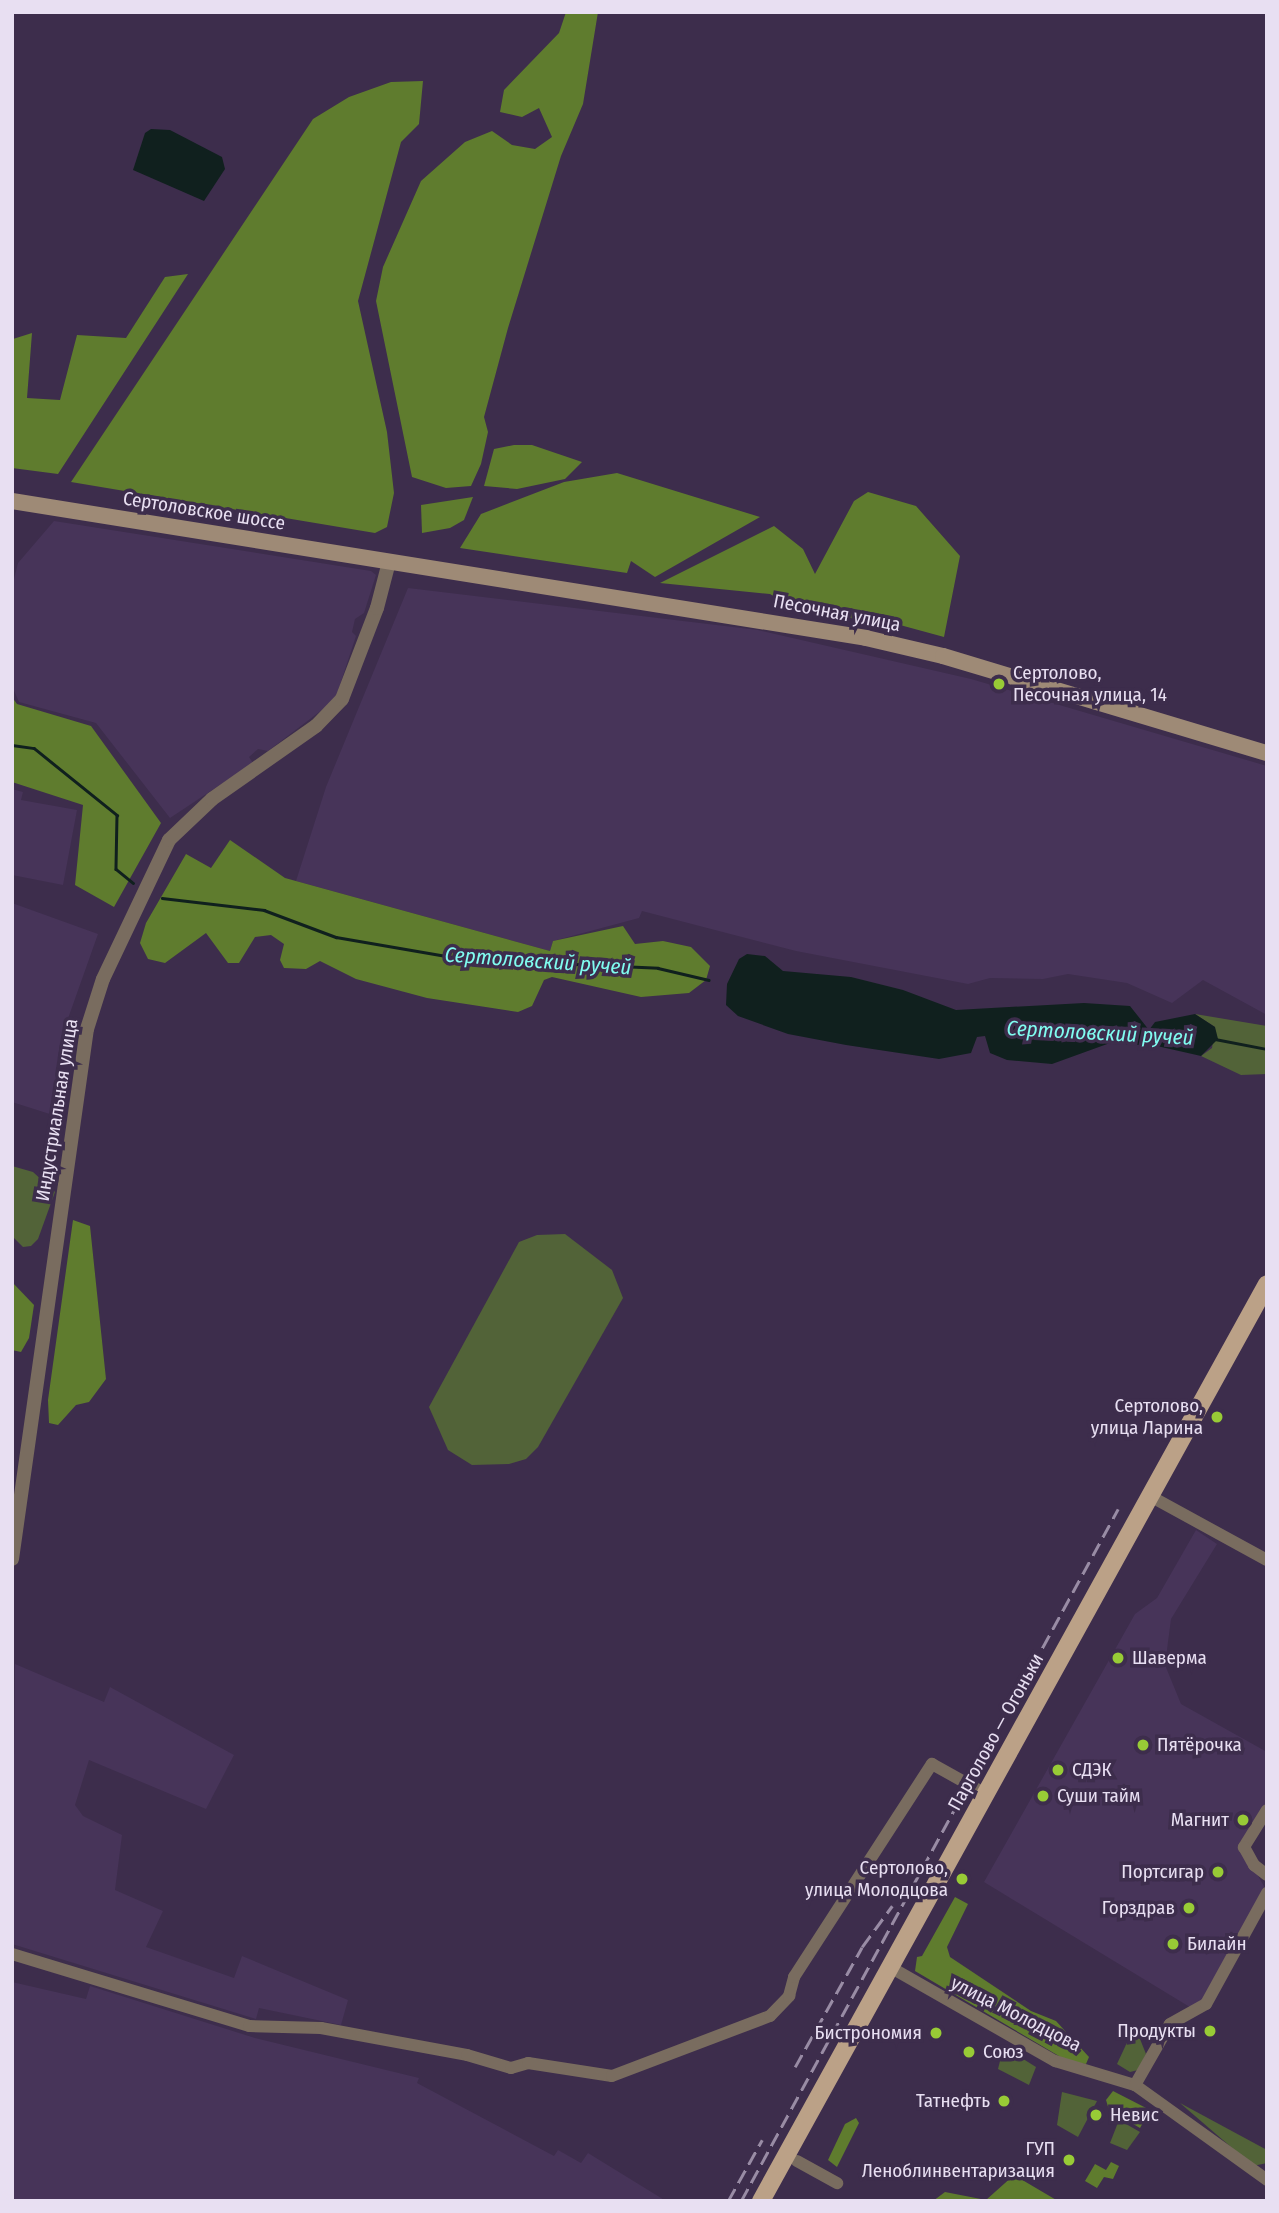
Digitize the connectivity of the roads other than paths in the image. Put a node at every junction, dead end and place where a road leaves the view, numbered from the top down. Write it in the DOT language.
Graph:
graph roads {
  1 [pos="12,501"];
  2 [pos="389,562"];
  3 [pos="1267,753"];
  4 [pos="1267,1284"];
  5 [pos="1267,1308"];
  6 [pos="1155,1498"];
  7 [pos="12,1559"];
  8 [pos="1267,1560"];
  9 [pos="986,1794"];
  10 [pos="1267,1810"];
  11 [pos="1267,1875"];
  12 [pos="1267,1893"];
  13 [pos="12,1954"];
  14 [pos="895,1970"];
  15 [pos="1135,2085"];
  16 [pos="797,2161"];
  17 [pos="1267,2180"];
  18 [pos="837,2183"];
  19 [pos="761,2201"];
  20 [pos="775,2201"];
  1 -- 2 [label="main road, Сертоловское шоссе"];
  2 -- 3 [label="main road, Песочная улица"];
  2 -- 7 [label="street, Индустриальная улица"];
  4 -- 6 [label="main road, Парголово — Огоньки"];
  5 -- 6 [label="main road, Парголово — Огоньки"];
  6 -- 8 [label="street"];
  6 -- 9 [label="main road, Парголово — Огоньки"];
  6 -- 14 [label="main road, Парголово — Огоньки"];
  9 -- 13 [label="street"];
  9 -- 14 [label="main road, Парголово — Огоньки"];
  10 -- 11 [label="street"];
  12 -- 15 [label="street"];
  14 -- 15 [label="street, улица Молодцова"];
  14 -- 16 [label="main road, Парголово — Огоньки"];
  14 -- 19 [label="main road, Парголово — Огоньки"];
  15 -- 17 [label="street, улица Молодцова"];
  16 -- 18 [label="street"];
  16 -- 20 [label="main road, Парголово — Огоньки"];
}
